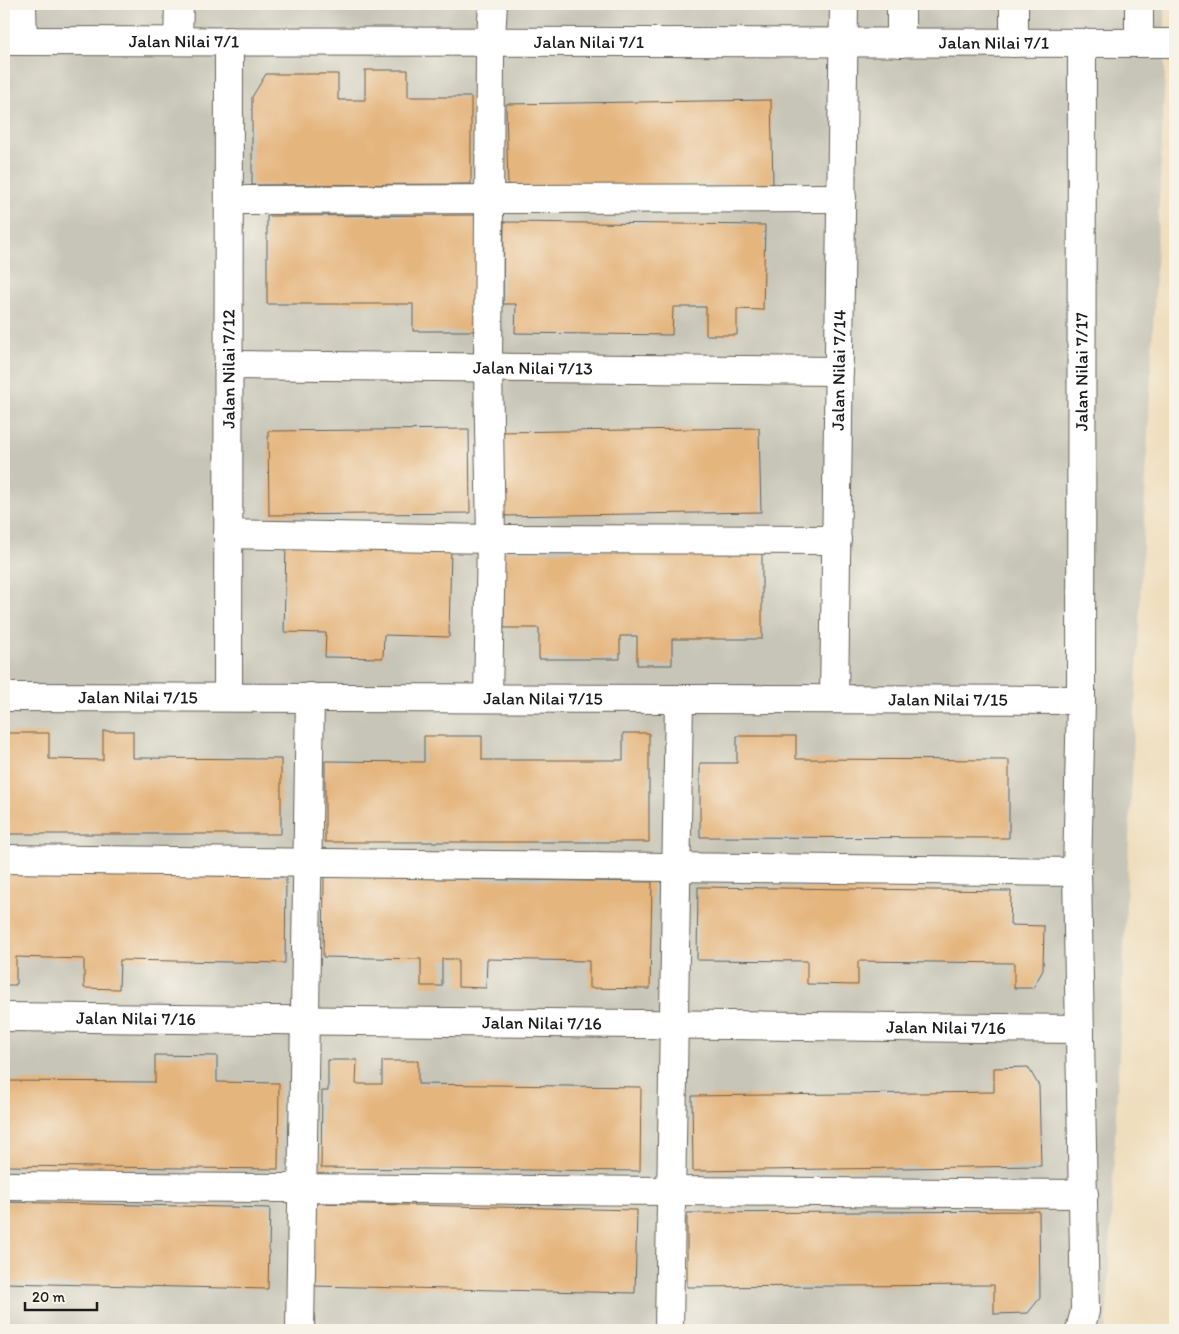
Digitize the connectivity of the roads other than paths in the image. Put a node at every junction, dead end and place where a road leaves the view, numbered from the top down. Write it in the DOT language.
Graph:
graph roads {
  1 [pos="22,4"];
  2 [pos="179,4"];
  3 [pos="493,4"];
  4 [pos="844,4"];
  5 [pos="901,4"];
  6 [pos="1014,4"];
  7 [pos="1139,4"];
  8 [pos="13,41"];
  9 [pos="178,41"];
  10 [pos="229,41"];
  11 [pos="492,42"];
  12 [pos="844,43"];
  13 [pos="901,43"];
  14 [pos="1014,43"];
  15 [pos="1082,43"];
  16 [pos="1139,43"];
  17 [pos="1175,43"];
  18 [pos="842,198"];
  19 [pos="490,199"];
  20 [pos="229,200"];
  21 [pos="228,365"];
  22 [pos="488,368"];
  23 [pos="839,371"];
  24 [pos="228,534"];
  25 [pos="491,539"];
  26 [pos="836,540"];
  27 [pos="4,696"];
  28 [pos="228,698"];
  29 [pos="310,698"];
  30 [pos="488,698"];
  31 [pos="679,699"];
  32 [pos="834,699"];
  33 [pos="1081,700"];
  34 [pos="4,859"];
  35 [pos="308,863"];
  36 [pos="677,868"];
  37 [pos="1077,872"];
  38 [pos="4,1016"];
  39 [pos="305,1020"];
  40 [pos="674,1024"];
  41 [pos="1080,1029"];
  42 [pos="4,1186"];
  43 [pos="302,1188"];
  44 [pos="671,1191"];
  45 [pos="1084,1194"];
  46 [pos="300,1330"];
  47 [pos="669,1330"];
  48 [pos="1080,1330"];
  1 -- 8 [label="street"];
  2 -- 9 [label="street"];
  3 -- 11 [label="street"];
  4 -- 12 [label="street, Jalan Nilai 7/14"];
  5 -- 13 [label="street"];
  6 -- 14 [label="street"];
  7 -- 16 [label="street"];
  8 -- 9 [label="street, Jalan Nilai 7/1"];
  9 -- 10 [label="street, Jalan Nilai 7/1"];
  10 -- 11 [label="street, Jalan Nilai 7/1"];
  10 -- 20 [label="street, Jalan Nilai 7/12"];
  11 -- 12 [label="street, Jalan Nilai 7/1"];
  11 -- 19 [label="street"];
  12 -- 13 [label="street, Jalan Nilai 7/1"];
  12 -- 18 [label="street, Jalan Nilai 7/14"];
  13 -- 14 [label="street, Jalan Nilai 7/1"];
  14 -- 15 [label="street, Jalan Nilai 7/1"];
  15 -- 16 [label="street, Jalan Nilai 7/1"];
  15 -- 33 [label="street, Jalan Nilai 7/17"];
  16 -- 17 [label="street, Jalan Nilai 7/1"];
  18 -- 19 [label="street"];
  18 -- 23 [label="street, Jalan Nilai 7/14"];
  19 -- 20 [label="street"];
  19 -- 22 [label="street"];
  20 -- 21 [label="street, Jalan Nilai 7/12"];
  21 -- 22 [label="street, Jalan Nilai 7/13"];
  21 -- 24 [label="street, Jalan Nilai 7/12"];
  22 -- 23 [label="street, Jalan Nilai 7/13"];
  22 -- 25 [label="street"];
  23 -- 26 [label="street, Jalan Nilai 7/14"];
  24 -- 25 [label="street"];
  24 -- 28 [label="street, Jalan Nilai 7/12"];
  25 -- 26 [label="street"];
  25 -- 30 [label="street"];
  26 -- 32 [label="street, Jalan Nilai 7/14"];
  27 -- 28 [label="street, Jalan Nilai 7/15"];
  28 -- 29 [label="street, Jalan Nilai 7/15"];
  29 -- 30 [label="street, Jalan Nilai 7/15"];
  29 -- 35 [label="street"];
  30 -- 31 [label="street, Jalan Nilai 7/15"];
  31 -- 32 [label="street, Jalan Nilai 7/15"];
  31 -- 36 [label="street"];
  32 -- 33 [label="street, Jalan Nilai 7/15"];
  33 -- 37 [label="street, Jalan Nilai 7/17"];
  34 -- 35 [label="street"];
  35 -- 36 [label="street"];
  35 -- 39 [label="street"];
  36 -- 37 [label="street"];
  36 -- 40 [label="street"];
  37 -- 41 [label="street, Jalan Nilai 7/17"];
  38 -- 39 [label="street, Jalan Nilai 7/16"];
  39 -- 40 [label="street, Jalan Nilai 7/16"];
  39 -- 43 [label="street"];
  40 -- 41 [label="street, Jalan Nilai 7/16"];
  40 -- 44 [label="street"];
  41 -- 45 [label="street, Jalan Nilai 7/17"];
  42 -- 43 [label="street"];
  43 -- 44 [label="street"];
  43 -- 46 [label="street"];
  44 -- 45 [label="street"];
  44 -- 47 [label="street"];
  45 -- 48 [label="street, Jalan Nilai 7/17"];
}
